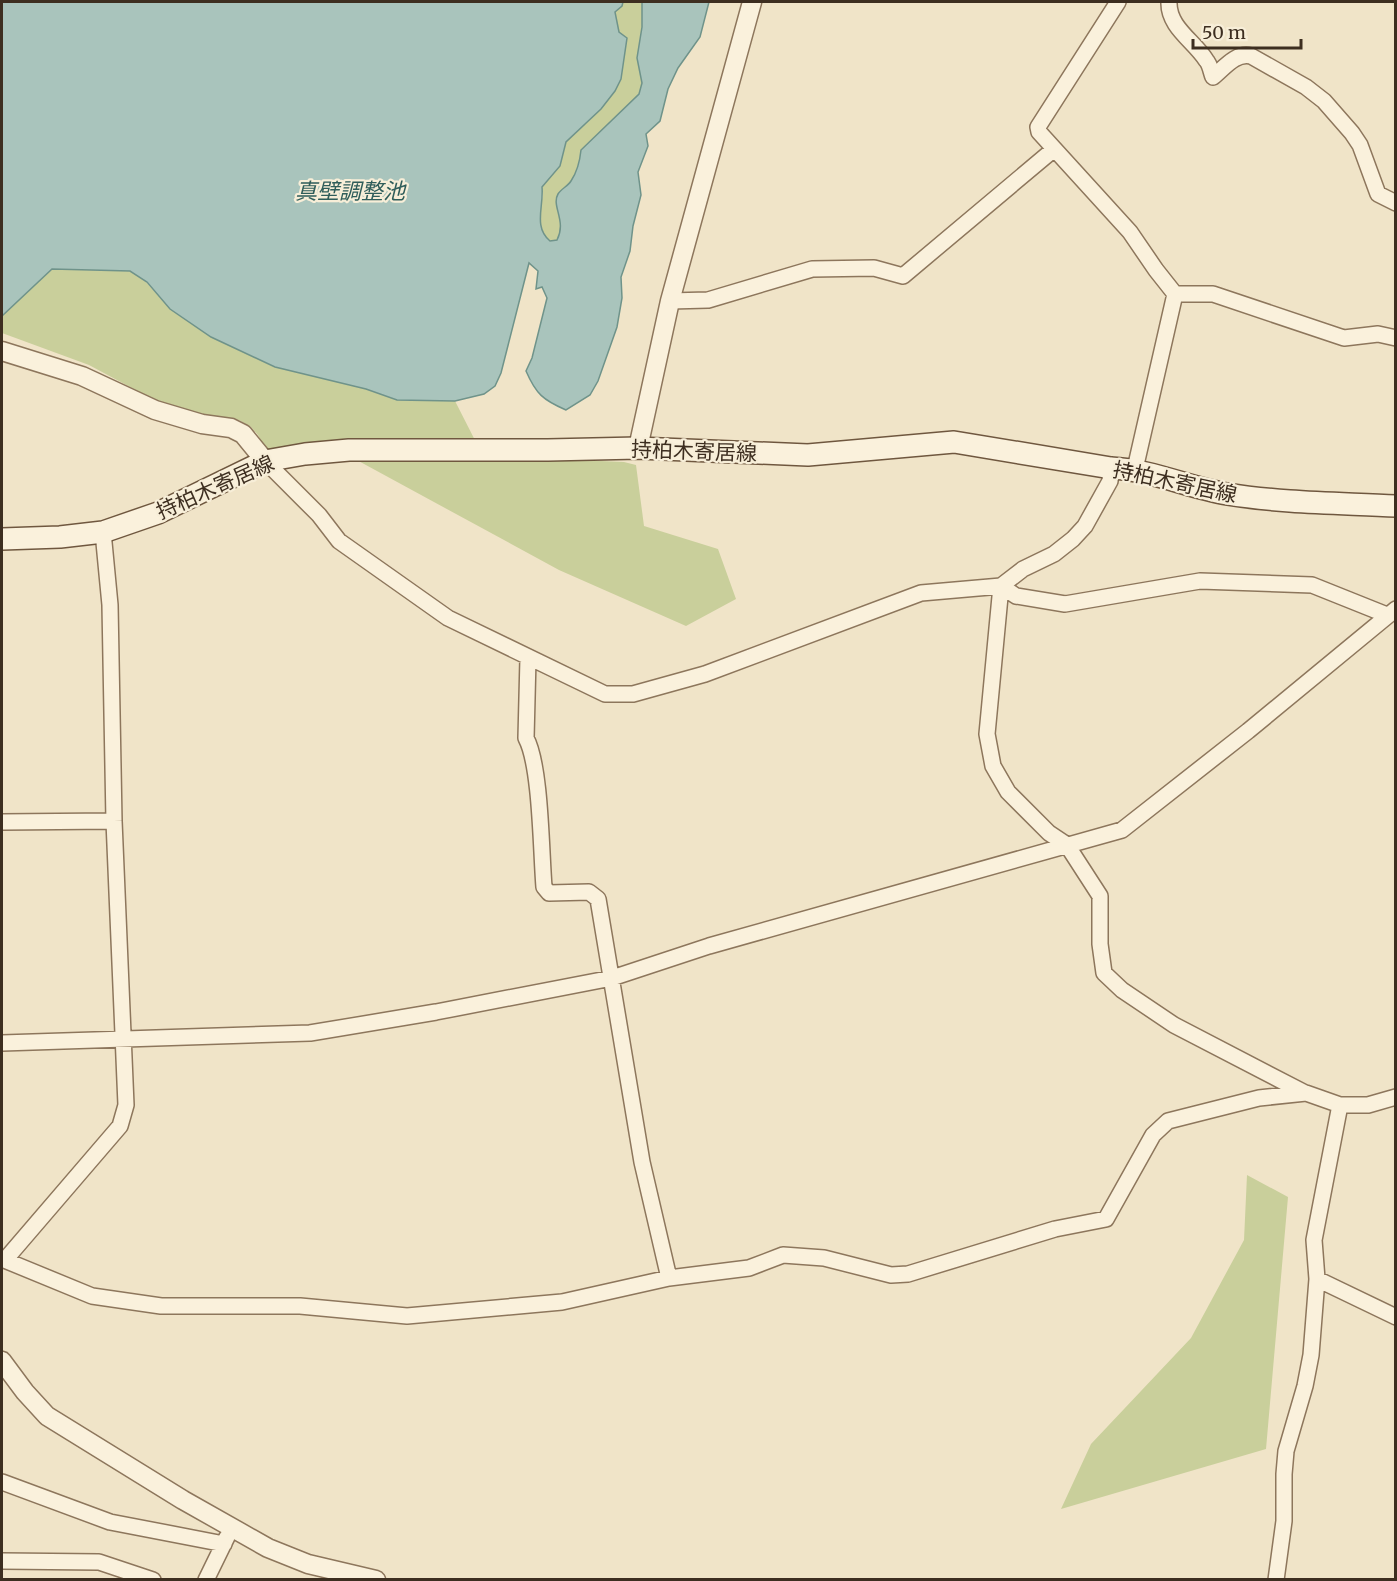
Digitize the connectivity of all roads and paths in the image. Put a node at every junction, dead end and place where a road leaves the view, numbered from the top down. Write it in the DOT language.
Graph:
graph roads {
  1 [pos="752,2"];
  2 [pos="1118,2"];
  3 [pos="1169,2"];
  4 [pos="1053,150"];
  5 [pos="1395,202"];
  6 [pos="1175,294"];
  7 [pos="670,301"];
  8 [pos="1395,339"];
  9 [pos="2,351"];
  10 [pos="638,448"];
  11 [pos="265,461"];
  12 [pos="1111,468"];
  13 [pos="1135,469"];
  14 [pos="1395,506"];
  15 [pos="103,532"];
  16 [pos="2,539"];
  17 [pos="1001,586"];
  18 [pos="1391,612"];
  19 [pos="528,658"];
  20 [pos="114,821"];
  21 [pos="2,822"];
  22 [pos="1067,845"];
  23 [pos="612,978"];
  24 [pos="124,1039"];
  25 [pos="2,1043"];
  26 [pos="1306,1093"];
  27 [pos="1395,1096"];
  28 [pos="1340,1105"];
  29 [pos="3,1260"];
  30 [pos="669,1278"];
  31 [pos="1317,1279"];
  32 [pos="1395,1317"];
  33 [pos="2,1361"];
  34 [pos="2,1482"];
  35 [pos="228,1536"];
  36 [pos="2,1561"];
  37 [pos="153,1580"];
  38 [pos="206,1580"];
  39 [pos="376,1580"];
  40 [pos="1276,1580"];
  1 -- 7 [label="street"];
  2 -- 4 [label="street"];
  3 -- 5 [label="street"];
  4 -- 6 [label="street"];
  4 -- 7 [label="street"];
  6 -- 8 [label="street"];
  6 -- 13 [label="street"];
  7 -- 10 [label="street"];
  9 -- 11 [label="street"];
  10 -- 11 [label="main road, 持柏木寄居線"];
  10 -- 12 [label="main road, 持柏木寄居線"];
  11 -- 15 [label="main road, 持柏木寄居線"];
  11 -- 19 [label="street"];
  12 -- 13 [label="main road, 持柏木寄居線"];
  12 -- 17 [label="street"];
  13 -- 14 [label="main road, 持柏木寄居線"];
  15 -- 16 [label="main road, 持柏木寄居線"];
  15 -- 20 [label="street"];
  17 -- 18 [label="street"];
  17 -- 19 [label="street"];
  17 -- 22 [label="street"];
  18 -- 22 [label="street"];
  19 -- 23 [label="street"];
  20 -- 21 [label="street"];
  20 -- 24 [label="street"];
  22 -- 23 [label="street"];
  22 -- 26 [label="street"];
  23 -- 24 [label="street"];
  23 -- 30 [label="street"];
  24 -- 25 [label="street"];
  24 -- 29 [label="street"];
  26 -- 28 [label="street"];
  26 -- 30 [label="street"];
  27 -- 28 [label="street"];
  28 -- 31 [label="street"];
  29 -- 30 [label="street"];
  31 -- 32 [label="street"];
  31 -- 40 [label="street"];
  33 -- 35 [label="street"];
  34 -- 35 [label="street"];
  35 -- 38 [label="street"];
  35 -- 39 [label="street"];
  36 -- 37 [label="street"];
}
